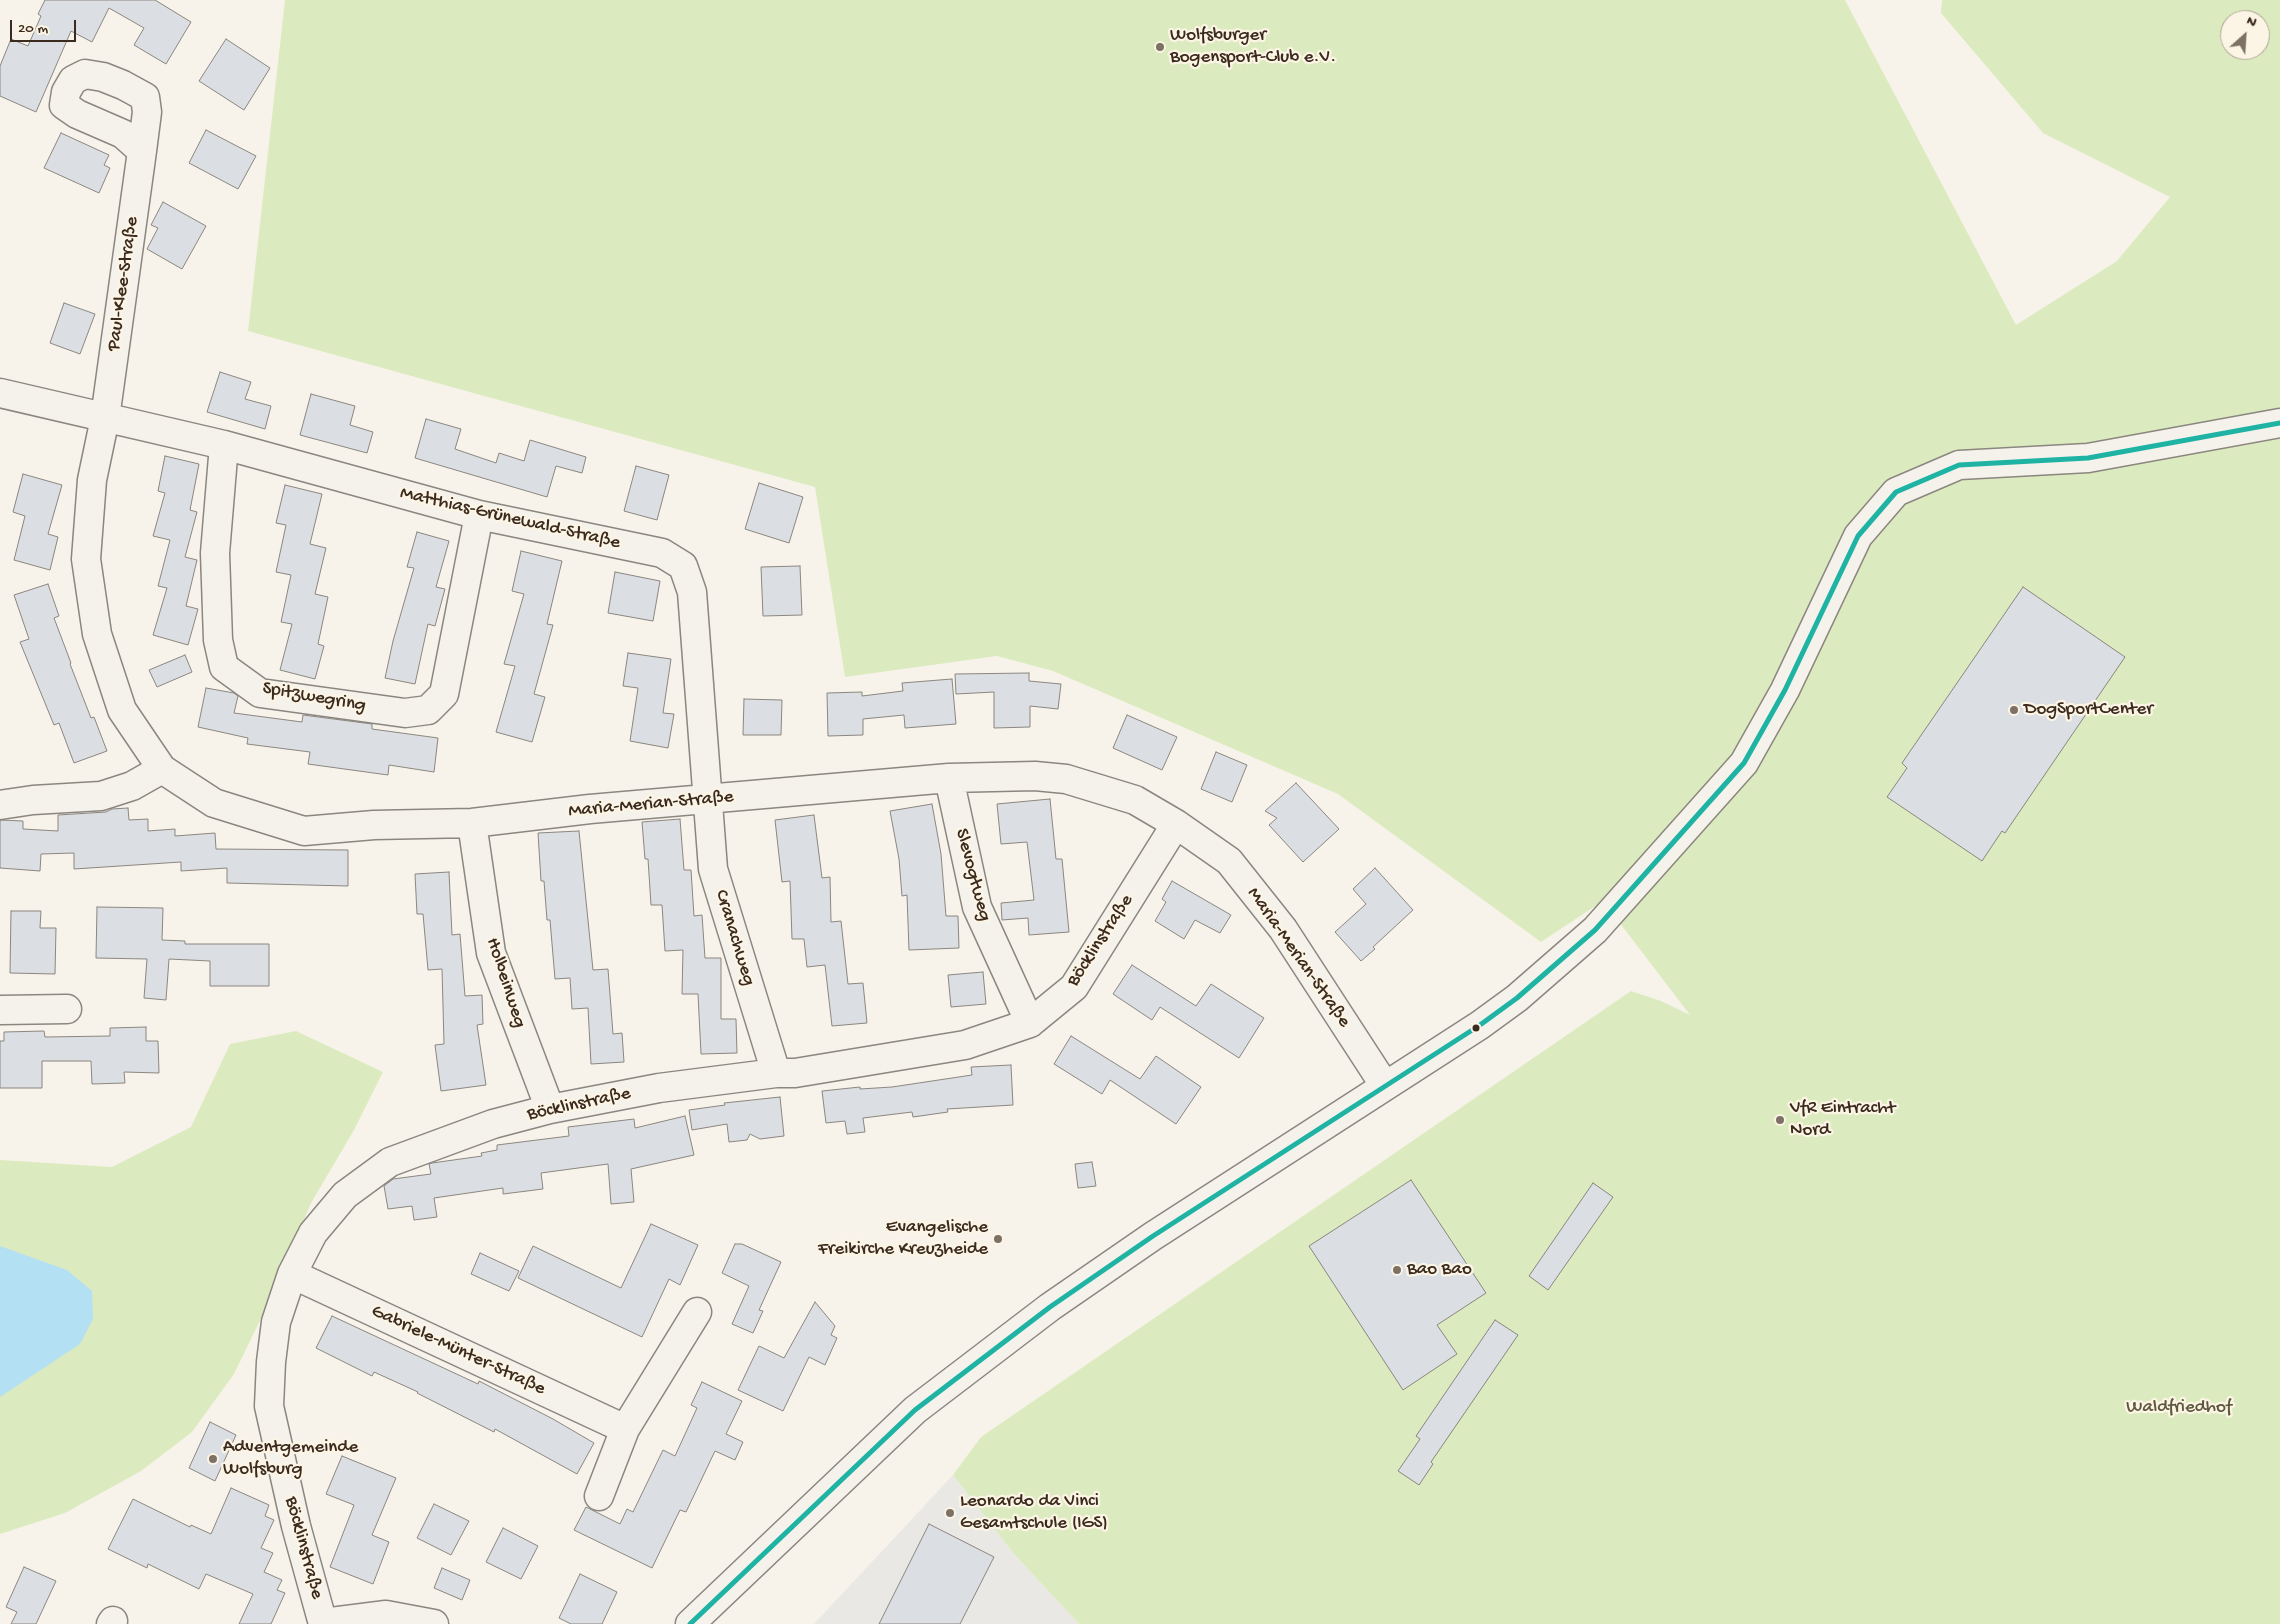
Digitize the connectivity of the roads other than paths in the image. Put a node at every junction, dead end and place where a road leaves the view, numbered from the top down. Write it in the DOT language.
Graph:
graph roads {
  1 [pos="142,151"];
  2 [pos="0,393"];
  3 [pos="106,418"];
  4 [pos="2280,423"];
  5 [pos="224,445"];
  6 [pos="479,515"];
  7 [pos="162,769"];
  8 [pos="948,778"];
  9 [pos="707,800"];
  10 [pos="0,805"];
  11 [pos="472,823"];
  12 [pos="1176,824"];
  13 [pos="67,1008"];
  14 [pos="0,1010"];
  15 [pos="1030,1023"];
  16 [pos="776,1073"];
  17 [pos="1385,1086"];
  18 [pos="550,1108"];
  19 [pos="292,1274"];
  20 [pos="697,1312"];
  21 [pos="625,1429"];
  22 [pos="599,1496"];
  23 [pos="323,1624"];
  24 [pos="434,1624"];
  25 [pos="690,1624"];
  1 -- 3 [label="street, Paul-Klee-Straße"];
  2 -- 3 [label="street, Matthias-Grünewald-Straße"];
  3 -- 5 [label="street, Matthias-Grünewald-Straße"];
  3 -- 7 [label="street, Maria-Merian-Straße"];
  4 -- 17 [label="street"];
  5 -- 6 [label="street, Matthias-Grünewald-Straße"];
  5 -- 6 [label="street, Spitzwegring"];
  6 -- 9 [label="street, Matthias-Grünewald-Straße"];
  7 -- 10 [label="street"];
  7 -- 11 [label="street, Maria-Merian-Straße"];
  8 -- 9 [label="street, Maria-Merian-Straße"];
  8 -- 12 [label="street, Maria-Merian-Straße"];
  8 -- 15 [label="street, Slevogtweg"];
  9 -- 11 [label="street, Maria-Merian-Straße"];
  9 -- 16 [label="street, Cranachweg"];
  11 -- 18 [label="street, Holbeinweg"];
  12 -- 15 [label="street, Böcklinstraße"];
  12 -- 17 [label="street, Maria-Merian-Straße"];
  13 -- 14 [label="street"];
  15 -- 16 [label="street, Böcklinstraße"];
  16 -- 18 [label="street, Böcklinstraße"];
  17 -- 25 [label="street"];
  18 -- 19 [label="street, Böcklinstraße"];
  19 -- 21 [label="street, Gabriele-Münter-Straße"];
  19 -- 23 [label="street, Böcklinstraße"];
  20 -- 21 [label="street"];
  21 -- 22 [label="street"];
  23 -- 24 [label="street"];
}
